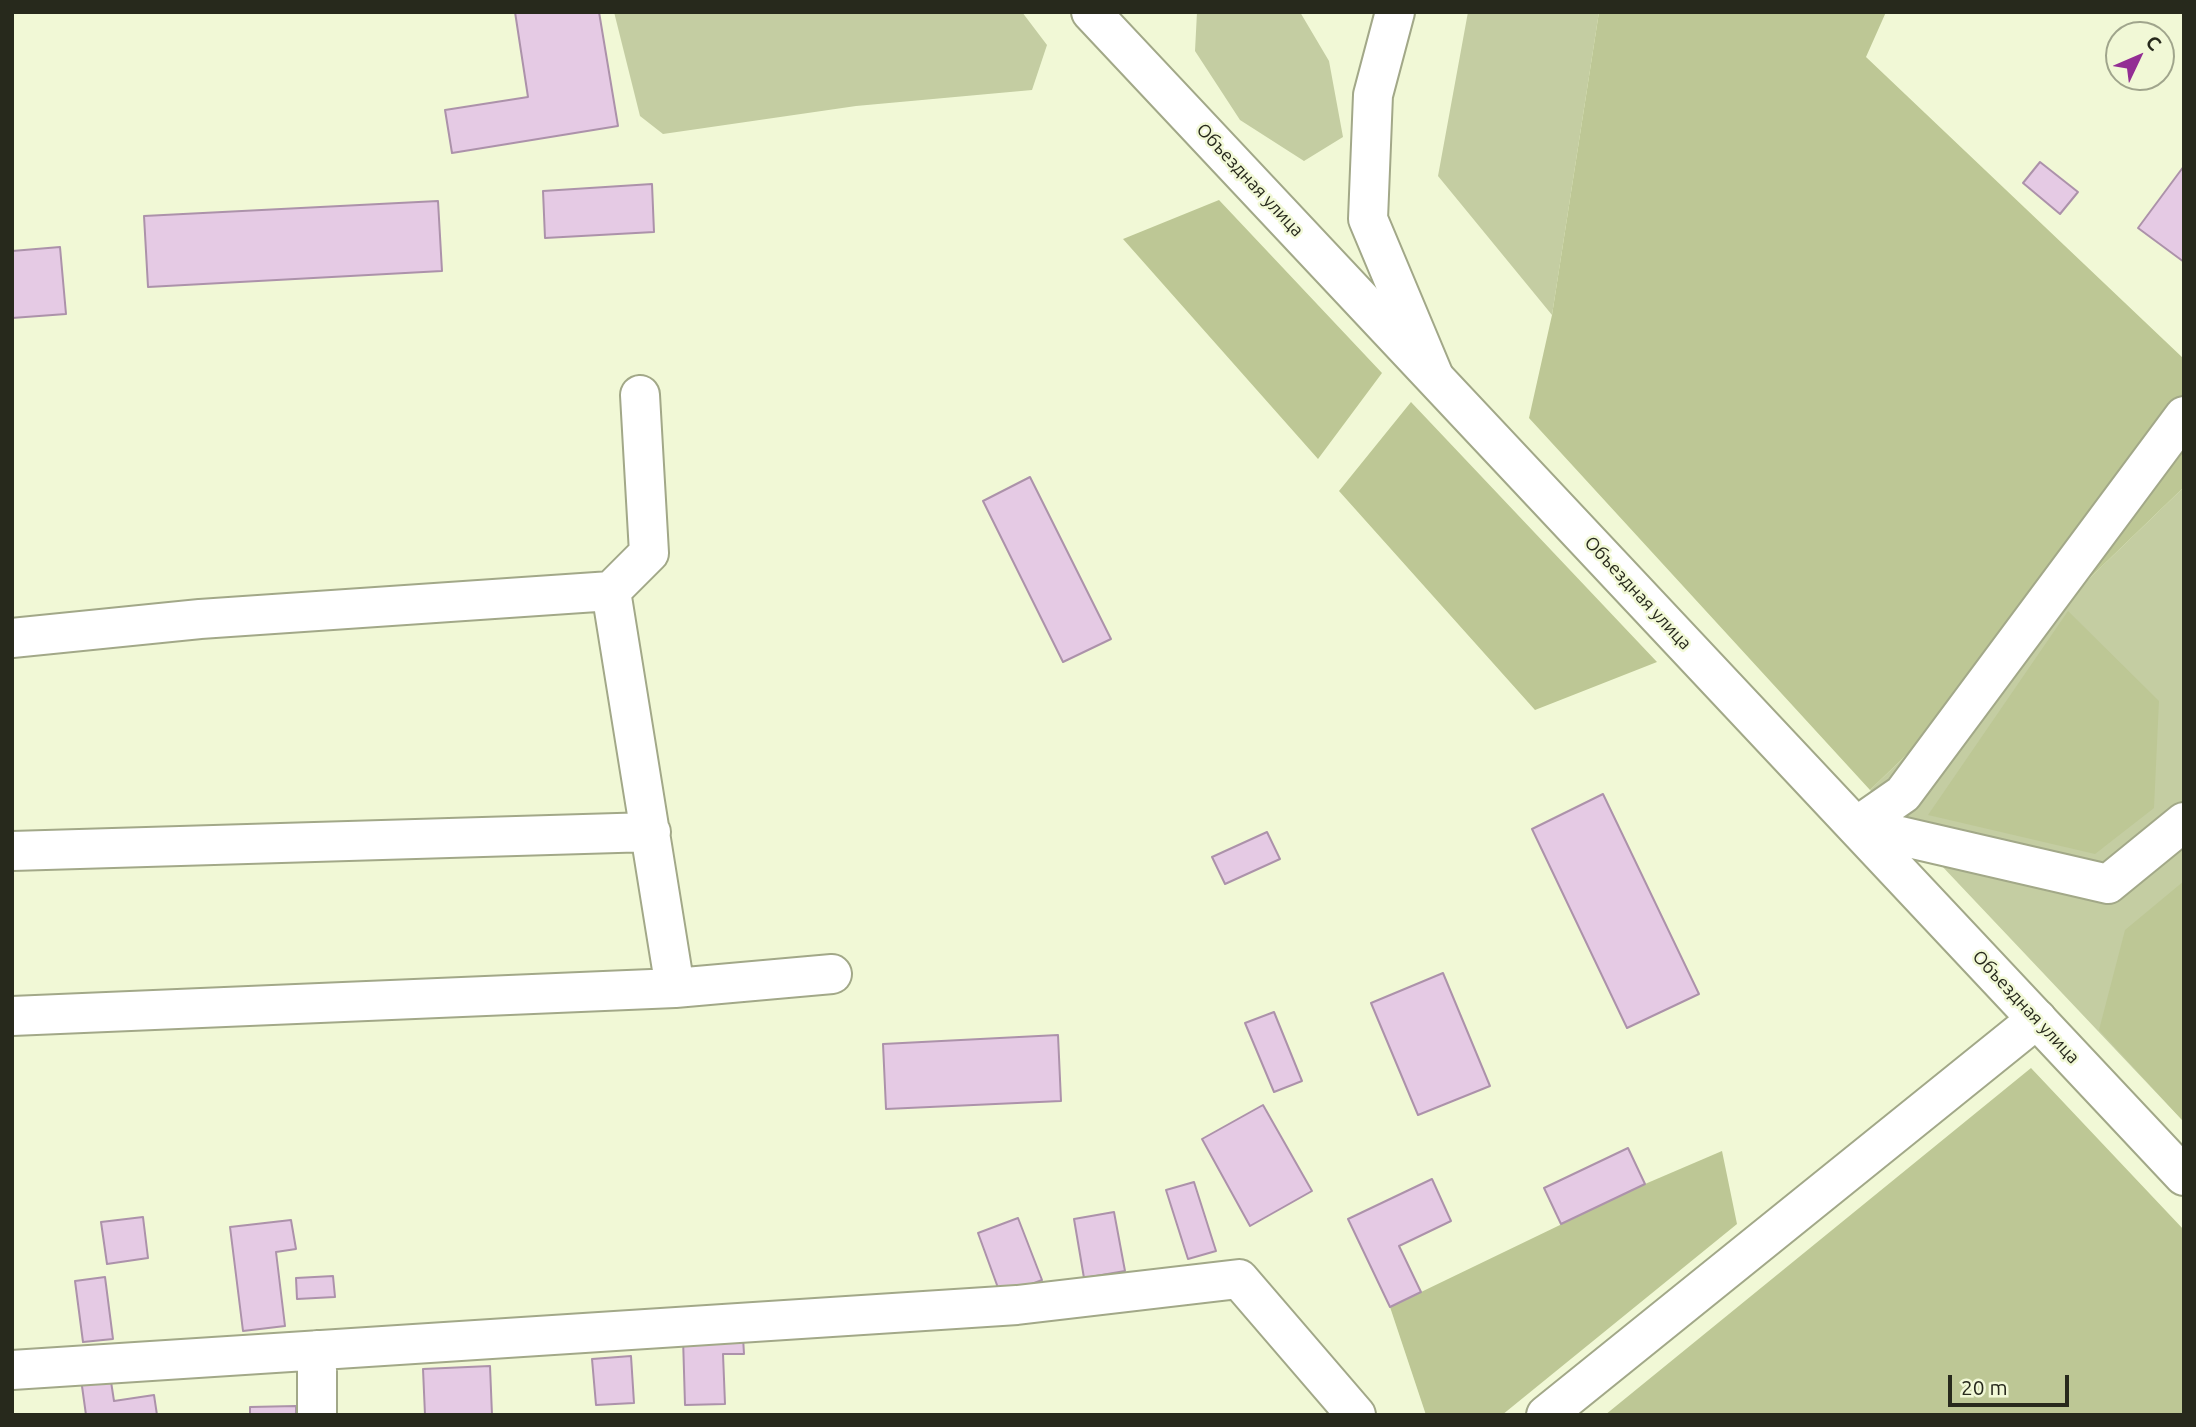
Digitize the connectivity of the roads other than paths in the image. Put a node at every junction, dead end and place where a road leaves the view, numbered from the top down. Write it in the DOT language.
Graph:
graph roads {
  1 [pos="1091,12"];
  2 [pos="1395,12"];
  3 [pos="1433,374"];
  4 [pos="640,396"];
  5 [pos="2184,416"];
  6 [pos="611,591"];
  7 [pos="12,638"];
  8 [pos="2184,822"];
  9 [pos="1857,826"];
  10 [pos="650,832"];
  11 [pos="12,851"];
  12 [pos="832,974"];
  13 [pos="675,988"];
  14 [pos="12,1016"];
  15 [pos="2037,1019"];
  16 [pos="2184,1177"];
  17 [pos="317,1350"];
  18 [pos="12,1370"];
  19 [pos="317,1415"];
  20 [pos="1356,1415"];
  21 [pos="1546,1415"];
  1 -- 3 [label="main road, Объездная улица"];
  2 -- 3 [label="main road"];
  3 -- 9 [label="main road, Объездная улица"];
  4 -- 6 [label="main road"];
  5 -- 9 [label="main road"];
  6 -- 7 [label="main road"];
  6 -- 10 [label="main road"];
  8 -- 9 [label="main road"];
  9 -- 15 [label="main road, Объездная улица"];
  10 -- 11 [label="main road"];
  10 -- 13 [label="main road"];
  12 -- 13 [label="main road"];
  13 -- 14 [label="main road"];
  15 -- 16 [label="main road, Объездная улица"];
  15 -- 21 [label="main road"];
  17 -- 18 [label="main road"];
  17 -- 19 [label="main road"];
  17 -- 20 [label="main road"];
}
